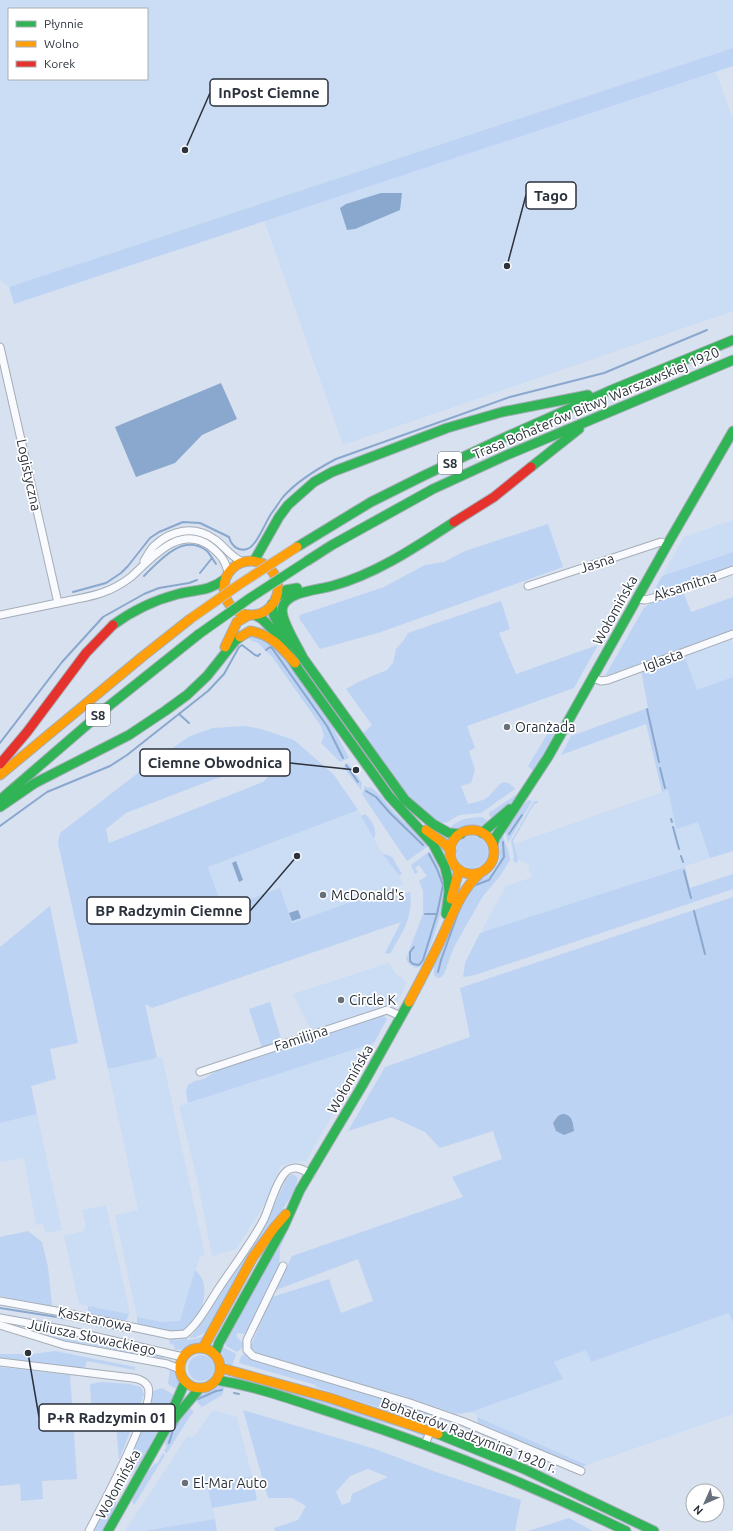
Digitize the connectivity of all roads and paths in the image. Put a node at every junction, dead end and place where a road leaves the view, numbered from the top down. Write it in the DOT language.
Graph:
graph roads {
  1 [pos="730,341"];
  2 [pos="0,347"];
  3 [pos="733,360"];
  4 [pos="609,391"];
  5 [pos="591,420"];
  6 [pos="733,431"];
  7 [pos="667,545"];
  8 [pos="254,561"];
  9 [pos="243,562"];
  10 [pos="141,567"];
  11 [pos="733,570"];
  12 [pos="227,576"];
  13 [pos="528,586"];
  14 [pos="325,588"];
  15 [pos="637,599"];
  16 [pos="274,601"];
  17 [pos="58,603"];
  18 [pos="0,615"];
  19 [pos="252,615"];
  20 [pos="733,634"];
  21 [pos="302,656"];
  22 [pos="218,662"];
  23 [pos="295,663"];
  24 [pos="593,678"];
  25 [pos="0,764"];
  26 [pos="0,775"];
  27 [pos="0,800"];
  28 [pos="519,801"];
  29 [pos="0,807"];
  30 [pos="411,820"];
  31 [pos="482,832"];
  32 [pos="461,834"];
  33 [pos="493,845"];
  34 [pos="451,851"];
  35 [pos="459,870"];
  36 [pos="479,874"];
  37 [pos="446,914"];
  38 [pos="432,959"];
  39 [pos="401,1016"];
  40 [pos="200,1072"];
  41 [pos="311,1174"];
  42 [pos="289,1211"];
  43 [pos="283,1266"];
  44 [pos="0,1301"];
  45 [pos="0,1318"];
  46 [pos="0,1325"];
  47 [pos="203,1348"];
  48 [pos="215,1354"];
  49 [pos="183,1357"];
  50 [pos="0,1362"];
  51 [pos="221,1368"];
  52 [pos="180,1369"];
  53 [pos="217,1380"];
  54 [pos="185,1382"];
  55 [pos="199,1389"];
  56 [pos="438,1413"];
  57 [pos="165,1430"];
  58 [pos="430,1432"];
  59 [pos="425,1444"];
  60 [pos="581,1471"];
  61 [pos="89,1531"];
  62 [pos="108,1531"];
  63 [pos="626,1531"];
  64 [pos="654,1531"];
  1 -- 4 [label="main road, Trasa Bohaterów Bitwy Warszawskiej 1920 / S8"];
  2 -- 17 [label="street, Logistyczna"];
  3 -- 5 [label="main road, Trasa Bohaterów Bitwy Warszawskiej 1920 / S8"];
  4 -- 8 [label="main road"];
  4 -- 26 [label="main road, Trasa Bohaterów Bitwy Warszawskiej 1920 / S8, bridge"];
  5 -- 14 [label="main road"];
  5 -- 27 [label="main road, Trasa Bohaterów Bitwy Warszawskiej 1920 / S8, bridge"];
  6 -- 7 [label="main road, Wołomińska"];
  7 -- 13 [label="street, Jasna"];
  7 -- 15 [label="main road, Wołomińska"];
  8 -- 9 [label="main road"];
  8 -- 16 [label="main road"];
  9 -- 10 [label="street"];
  9 -- 12 [label="main road"];
  10 -- 12 [label="street"];
  10 -- 17 [label="street"];
  11 -- 15 [label="street, Aksamitna"];
  12 -- 19 [label="main road"];
  12 -- 25 [label="main road"];
  14 -- 16 [label="main road"];
  14 -- 21 [label="main road"];
  15 -- 24 [label="main road, Wołomińska"];
  16 -- 19 [label="main road"];
  16 -- 21 [label="main road"];
  17 -- 18 [label="street"];
  19 -- 22 [label="main road"];
  19 -- 23 [label="main road"];
  20 -- 24 [label="street, Iglasta"];
  21 -- 32 [label="main road"];
  22 -- 23 [label="main road"];
  22 -- 29 [label="main road"];
  23 -- 30 [label="main road"];
  24 -- 28 [label="main road, Wołomińska"];
  28 -- 31 [label="main road, Wołomińska"];
  28 -- 33 [label="main road, Wołomińska"];
  30 -- 34 [label="main road"];
  30 -- 37 [label="main road"];
  31 -- 32 [label="main road"];
  31 -- 33 [label="main road"];
  32 -- 34 [label="main road"];
  33 -- 36 [label="main road"];
  34 -- 35 [label="main road"];
  35 -- 36 [label="main road"];
  35 -- 37 [label="main road, Wołomińska"];
  36 -- 38 [label="main road, Wołomińska"];
  37 -- 38 [label="main road, Wołomińska"];
  38 -- 39 [label="main road, Wołomińska"];
  39 -- 40 [label="street, Familijna"];
  39 -- 41 [label="main road, Wołomińska"];
  41 -- 42 [label="main road, Wołomińska"];
  41 -- 44 [label="street, Kasztanowa"];
  42 -- 47 [label="main road, Wołomińska"];
  42 -- 48 [label="main road, Wołomińska"];
  43 -- 56 [label="street"];
  45 -- 49 [label="street, Juliusza Słowackiego"];
  46 -- 52 [label="street, Juliusza Słowackiego"];
  47 -- 48 [label="main road"];
  47 -- 49 [label="main road"];
  48 -- 51 [label="main road"];
  49 -- 52 [label="main road"];
  50 -- 61 [label="street"];
  51 -- 53 [label="main road"];
  51 -- 58 [label="main road, Bohaterów Radzymina 1920 r."];
  52 -- 54 [label="main road"];
  53 -- 55 [label="main road"];
  53 -- 59 [label="main road, Bohaterów Radzymina 1920 r."];
  54 -- 55 [label="main road"];
  54 -- 57 [label="main road, Wołomińska"];
  55 -- 57 [label="main road, Wołomińska"];
  56 -- 58 [label="street"];
  56 -- 60 [label="street"];
  57 -- 62 [label="main road, Wołomińska"];
  58 -- 59 [label="street"];
  58 -- 64 [label="main road, Bohaterów Radzymina 1920 r."];
  59 -- 63 [label="main road, Bohaterów Radzymina 1920 r."];
}
